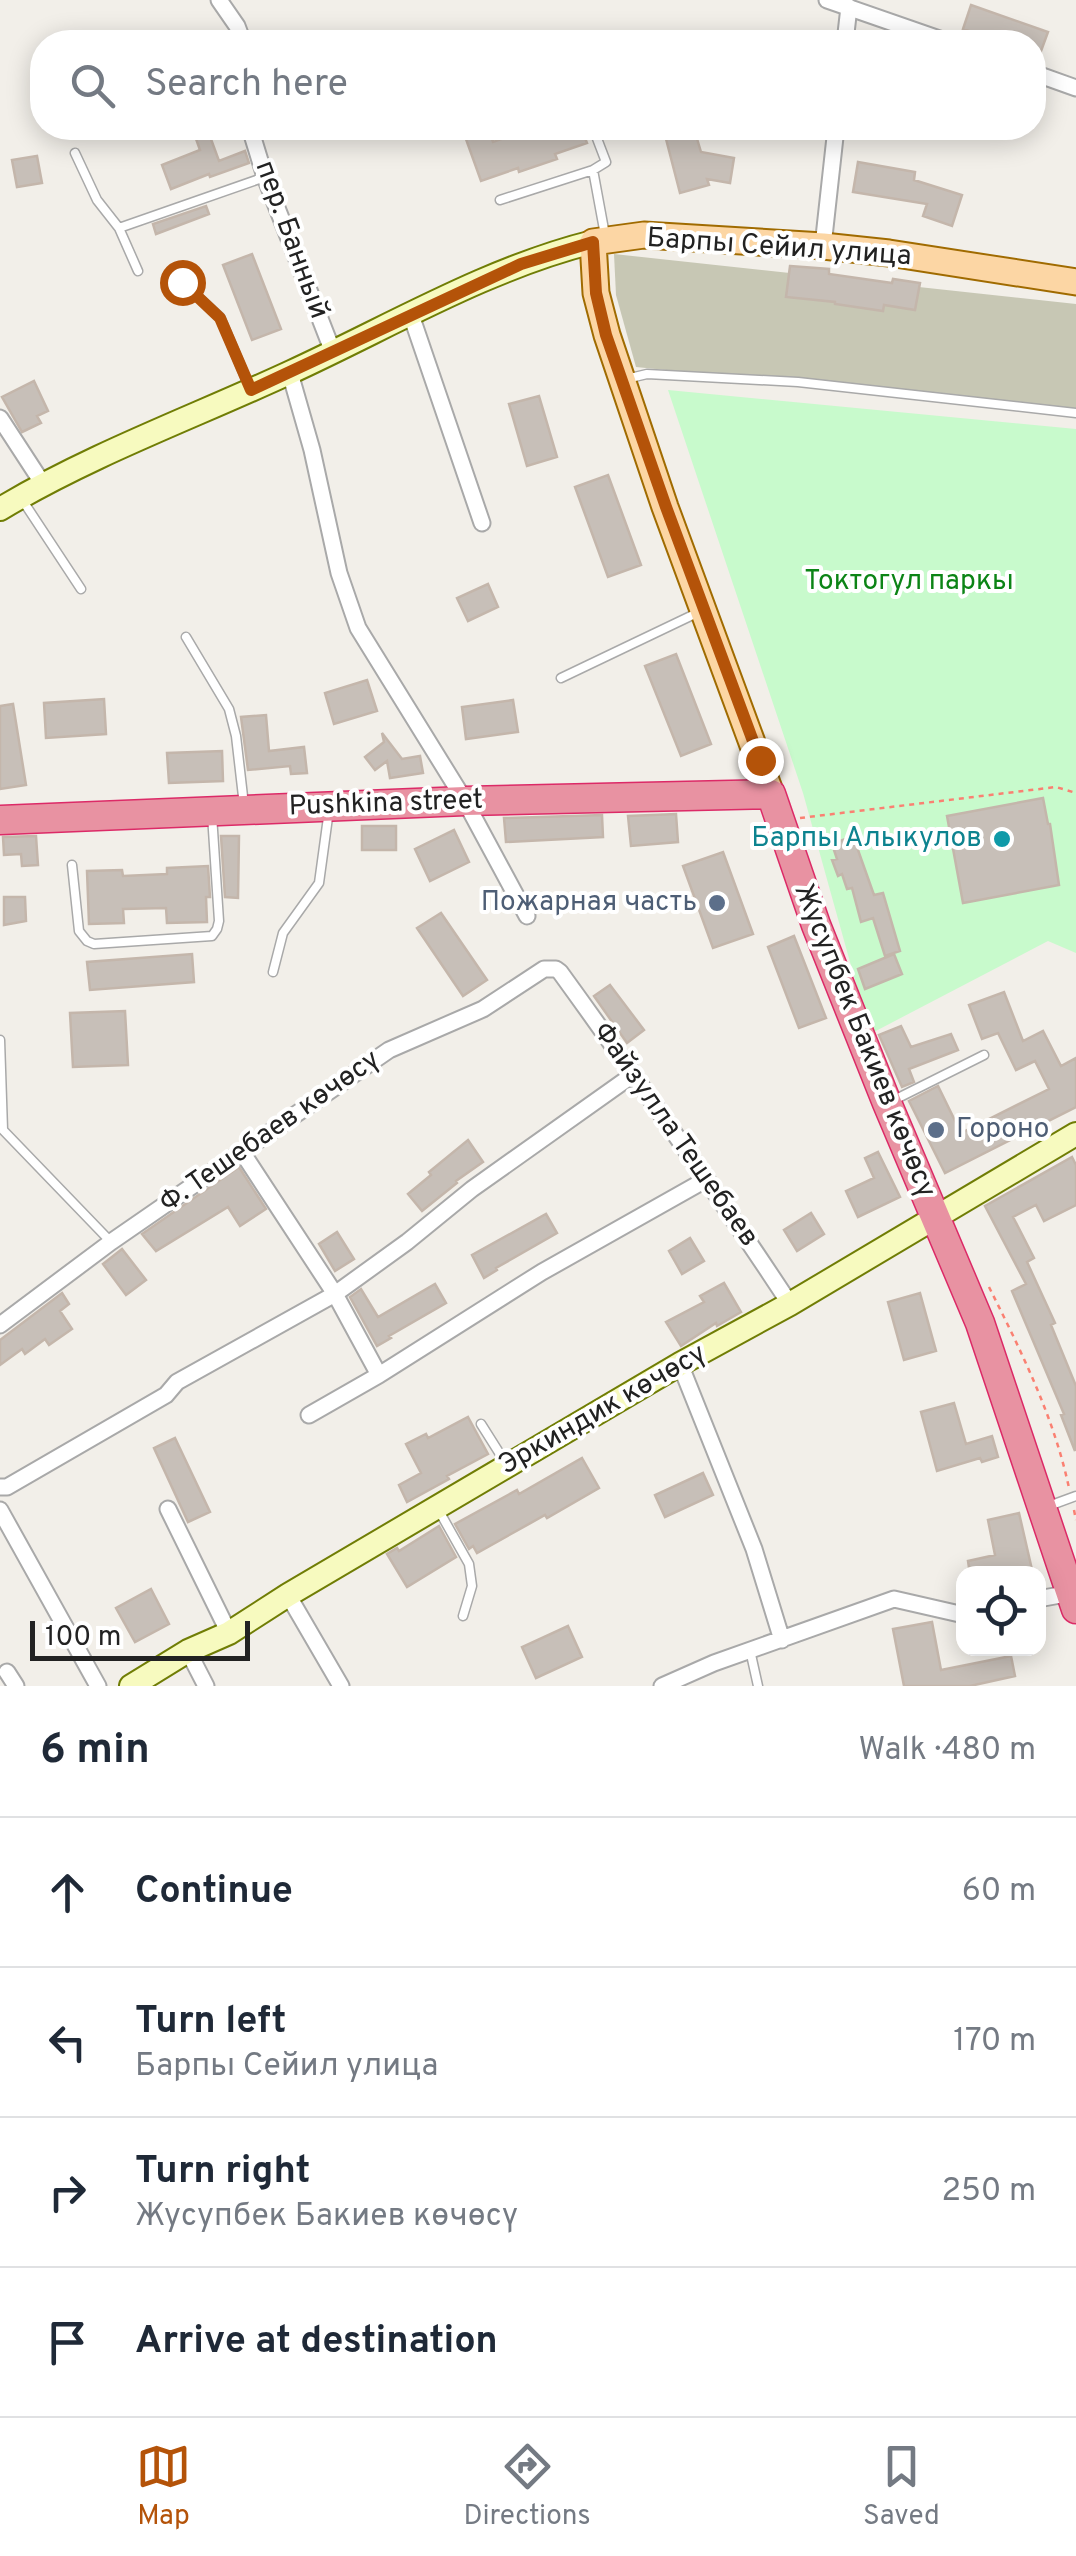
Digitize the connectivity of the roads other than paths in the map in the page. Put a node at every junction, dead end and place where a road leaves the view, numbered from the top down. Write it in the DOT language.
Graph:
graph roads {
  1 [pos="827,0"];
  2 [pos="220,1"];
  3 [pos="849,7"];
  4 [pos="238,30"];
  5 [pos="846,30"];
  6 [pos="914,30"];
  7 [pos="1046,77"];
  8 [pos="1076,88"];
  9 [pos="254,140"];
  10 [pos="598,140"];
  11 [pos="835,140"];
  12 [pos="74,153"];
  13 [pos="593,170"];
  14 [pos="265,177"];
  15 [pos="500,200"];
  16 [pos="120,228"];
  17 [pos="599,240"];
  18 [pos="823,246"];
  19 [pos="138,271"];
  20 [pos="182,282"];
  21 [pos="1076,282"];
  22 [pos="411,315"];
  23 [pos="333,352"];
  24 [pos="290,373"];
  25 [pos="622,380"];
  26 [pos="251,390"];
  27 [pos="1076,413"];
  28 [pos="0,418"];
  29 [pos="43,484"];
  30 [pos="21,497"];
  31 [pos="0,509"];
  32 [pos="482,524"];
  33 [pos="81,588"];
  34 [pos="704,609"];
  35 [pos="186,637"];
  36 [pos="561,678"];
  37 [pos="465,801"];
  38 [pos="329,806"];
  39 [pos="775,807"];
  40 [pos="212,810"];
  41 [pos="244,810"];
  42 [pos="0,820"];
  43 [pos="72,864"];
  44 [pos="527,916"];
  45 [pos="556,969"];
  46 [pos="273,972"];
  47 [pos="0,1040"];
  48 [pos="984,1056"];
  49 [pos="634,1074"];
  50 [pos="887,1103"];
  51 [pos="1076,1134"];
  52 [pos="242,1152"];
  53 [pos="708,1179"];
  54 [pos="934,1218"];
  55 [pos="111,1242"];
  56 [pos="334,1294"];
  57 [pos="790,1304"];
  58 [pos="0,1325"];
  59 [pos="680,1364"];
  60 [pos="379,1376"];
  61 [pos="309,1415"];
  62 [pos="481,1424"];
  63 [pos="507,1466"];
  64 [pos="0,1487"];
  65 [pos="1074,1497"];
  66 [pos="437,1507"];
  67 [pos="168,1509"];
  68 [pos="1042,1509"];
  69 [pos="0,1510"];
  70 [pos="288,1595"];
  71 [pos="1046,1599"];
  72 [pos="1073,1601"];
  73 [pos="956,1613"];
  74 [pos="464,1616"];
  75 [pos="229,1633"];
  76 [pos="782,1640"];
  77 [pos="750,1650"];
  78 [pos="188,1651"];
  79 [pos="98,1686"];
  80 [pos="131,1686"];
  81 [pos="206,1686"];
  82 [pos="341,1686"];
  83 [pos="662,1686"];
  84 [pos="758,1686"];
  1 -- 3 [label="street"];
  2 -- 4 [label="street"];
  3 -- 5 [label="street"];
  3 -- 6 [label="street"];
  7 -- 8 [label="street"];
  9 -- 14 [label="street, пер. Банный"];
  10 -- 13 [label="lane"];
  11 -- 18 [label="street"];
  12 -- 16 [label="lane"];
  13 -- 15 [label="lane"];
  13 -- 17 [label="lane"];
  14 -- 16 [label="lane"];
  14 -- 23 [label="street, пер. Банный"];
  16 -- 19 [label="lane"];
  17 -- 18 [label="main road, Барпы Сейил улица"];
  17 -- 22 [label="main road, Барпы Сейил улица"];
  17 -- 25 [label="main road, Жусупбек Бакиев көчөсү"];
  18 -- 21 [label="main road, Барпы Сейил улица"];
  20 -- 26 [label="lane"];
  22 -- 23 [label="main road, Барпы Сейил улица"];
  22 -- 32 [label="street"];
  23 -- 24 [label="main road, Барпы Сейил улица"];
  24 -- 26 [label="main road, Барпы Сейил улица"];
  24 -- 37 [label="street"];
  25 -- 27 [label="lane"];
  25 -- 34 [label="main road, Жусупбек Бакиев көчөсү"];
  26 -- 29 [label="main road, Барпы Сейил улица"];
  28 -- 29 [label="street"];
  29 -- 30 [label="main road, Барпы Сейил улица"];
  30 -- 31 [label="main road, Барпы Сейил улица"];
  30 -- 33 [label="lane"];
  34 -- 36 [label="lane"];
  34 -- 39 [label="main road, Жусупбек Бакиев көчөсү"];
  35 -- 41 [label="lane"];
  37 -- 38 [label="highway, Pushkina street"];
  37 -- 39 [label="highway, Pushkina street"];
  37 -- 44 [label="street"];
  38 -- 41 [label="highway, Pushkina street"];
  38 -- 46 [label="lane"];
  39 -- 50 [label="highway, Жусупбек Бакиев көчөсү"];
  40 -- 41 [label="highway, Pushkina street"];
  40 -- 42 [label="highway, Pushkina street"];
  40 -- 43 [label="lane"];
  45 -- 49 [label="street, Файзулла Тешебаев"];
  45 -- 52 [label="street, Ф. Тешебаев көчөсү"];
  47 -- 55 [label="lane"];
  48 -- 50 [label="lane"];
  49 -- 53 [label="street, Файзулла Тешебаев"];
  49 -- 56 [label="street"];
  50 -- 54 [label="highway, Жусупбек Бакиев көчөсү"];
  51 -- 54 [label="main road, Эркиндик көчөсү"];
  52 -- 55 [label="street, Ф. Тешебаев көчөсү"];
  52 -- 56 [label="street"];
  53 -- 57 [label="street, Файзулла Тешебаев"];
  53 -- 60 [label="street"];
  54 -- 57 [label="main road, Эркиндик көчөсү"];
  54 -- 68 [label="highway, Жусупбек Бакиев көчөсү"];
  55 -- 58 [label="street, Ф. Тешебаев көчөсү"];
  56 -- 60 [label="street"];
  56 -- 64 [label="street"];
  57 -- 59 [label="main road, Эркиндик көчөсү"];
  59 -- 63 [label="main road, Эркиндик көчөсү"];
  59 -- 76 [label="street"];
  60 -- 61 [label="street"];
  62 -- 63 [label="lane"];
  63 -- 66 [label="main road, Эркиндик көчөсү"];
  65 -- 68 [label="lane"];
  66 -- 70 [label="main road, Эркиндик көчөсү"];
  66 -- 74 [label="lane"];
  67 -- 75 [label="street"];
  68 -- 72 [label="highway, Жусупбек Бакиев көчөсү"];
  69 -- 79 [label="street"];
  70 -- 75 [label="main road, Эркиндик көчөсү"];
  70 -- 82 [label="street"];
  71 -- 72 [label="street"];
  73 -- 76 [label="street"];
  75 -- 78 [label="main road, Эркиндик көчөсү"];
  76 -- 77 [label="street"];
  77 -- 83 [label="street"];
  77 -- 84 [label="lane"];
  78 -- 80 [label="main road, Эркиндик көчөсү"];
  78 -- 81 [label="street"];
}
